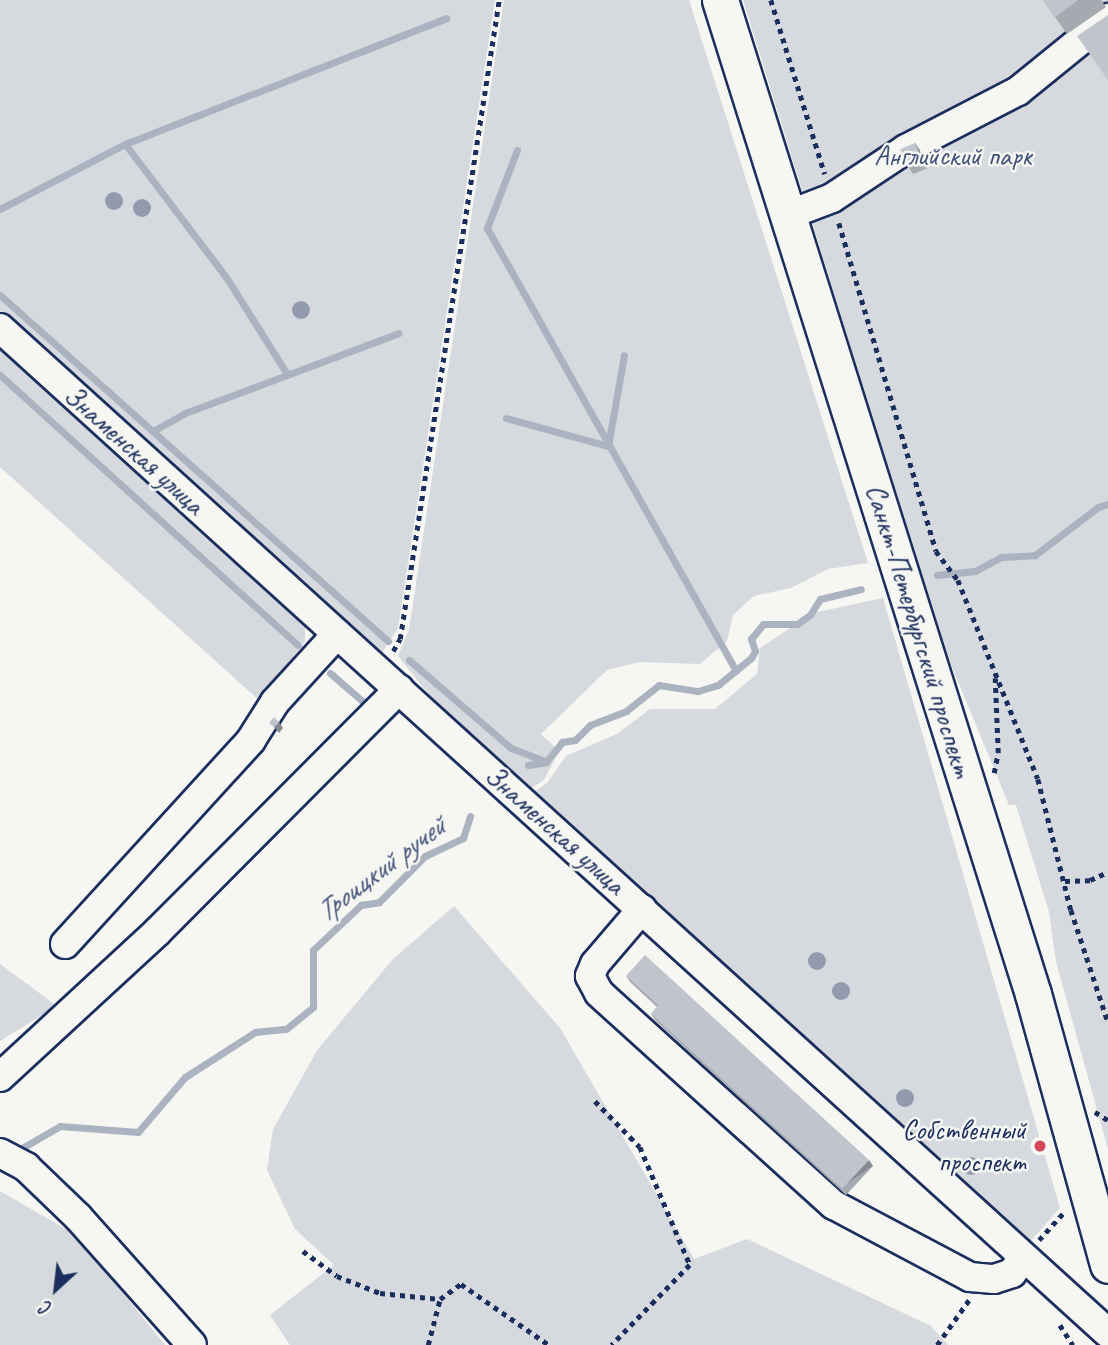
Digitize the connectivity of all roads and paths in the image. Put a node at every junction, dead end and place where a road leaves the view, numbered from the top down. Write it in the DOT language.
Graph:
graph roads {
  1 [pos="499,0"];
  2 [pos="720,0"];
  3 [pos="771,0"];
  4 [pos="1108,18"];
  5 [pos="832,198"];
  6 [pos="788,215"];
  7 [pos="0,328"];
  8 [pos="337,634"];
  9 [pos="995,674"];
  10 [pos="390,680"];
  11 [pos="992,783"];
  12 [pos="1108,872"];
  13 [pos="1065,881"];
  14 [pos="642,909"];
  15 [pos="65,944"];
  16 [pos="1108,1022"];
  17 [pos="0,1077"];
  18 [pos="595,1101"];
  19 [pos="0,1153"];
  20 [pos="1066,1210"];
  21 [pos="303,1251"];
  22 [pos="1023,1258"];
  23 [pos="1108,1265"];
  24 [pos="978,1277"];
  25 [pos="440,1299"];
  26 [pos="1108,1333"];
  27 [pos="191,1345"];
  28 [pos="428,1345"];
  29 [pos="549,1345"];
  30 [pos="612,1345"];
  31 [pos="937,1345"];
  1 -- 10 [label="path"];
  2 -- 6 [label="main road, Санкт-Петербургский проспект"];
  3 -- 5 [label="path"];
  4 -- 5 [label="street"];
  5 -- 6 [label="street"];
  5 -- 9 [label="path"];
  6 -- 23 [label="main road, Санкт-Петербургский проспект"];
  7 -- 8 [label="street, Знаменская улица"];
  8 -- 10 [label="street, Знаменская улица"];
  8 -- 15 [label="street"];
  9 -- 11 [label="path"];
  9 -- 13 [label="path"];
  10 -- 14 [label="street, Знаменская улица"];
  10 -- 17 [label="street"];
  12 -- 13 [label="path"];
  13 -- 16 [label="path"];
  14 -- 22 [label="street, Знаменская улица"];
  14 -- 24 [label="street"];
  18 -- 30 [label="path"];
  19 -- 27 [label="street"];
  20 -- 22 [label="path"];
  21 -- 25 [label="path"];
  22 -- 24 [label="street"];
  22 -- 26 [label="street, Знаменская улица"];
  24 -- 31 [label="path"];
  25 -- 28 [label="path"];
  25 -- 29 [label="path"];
}
